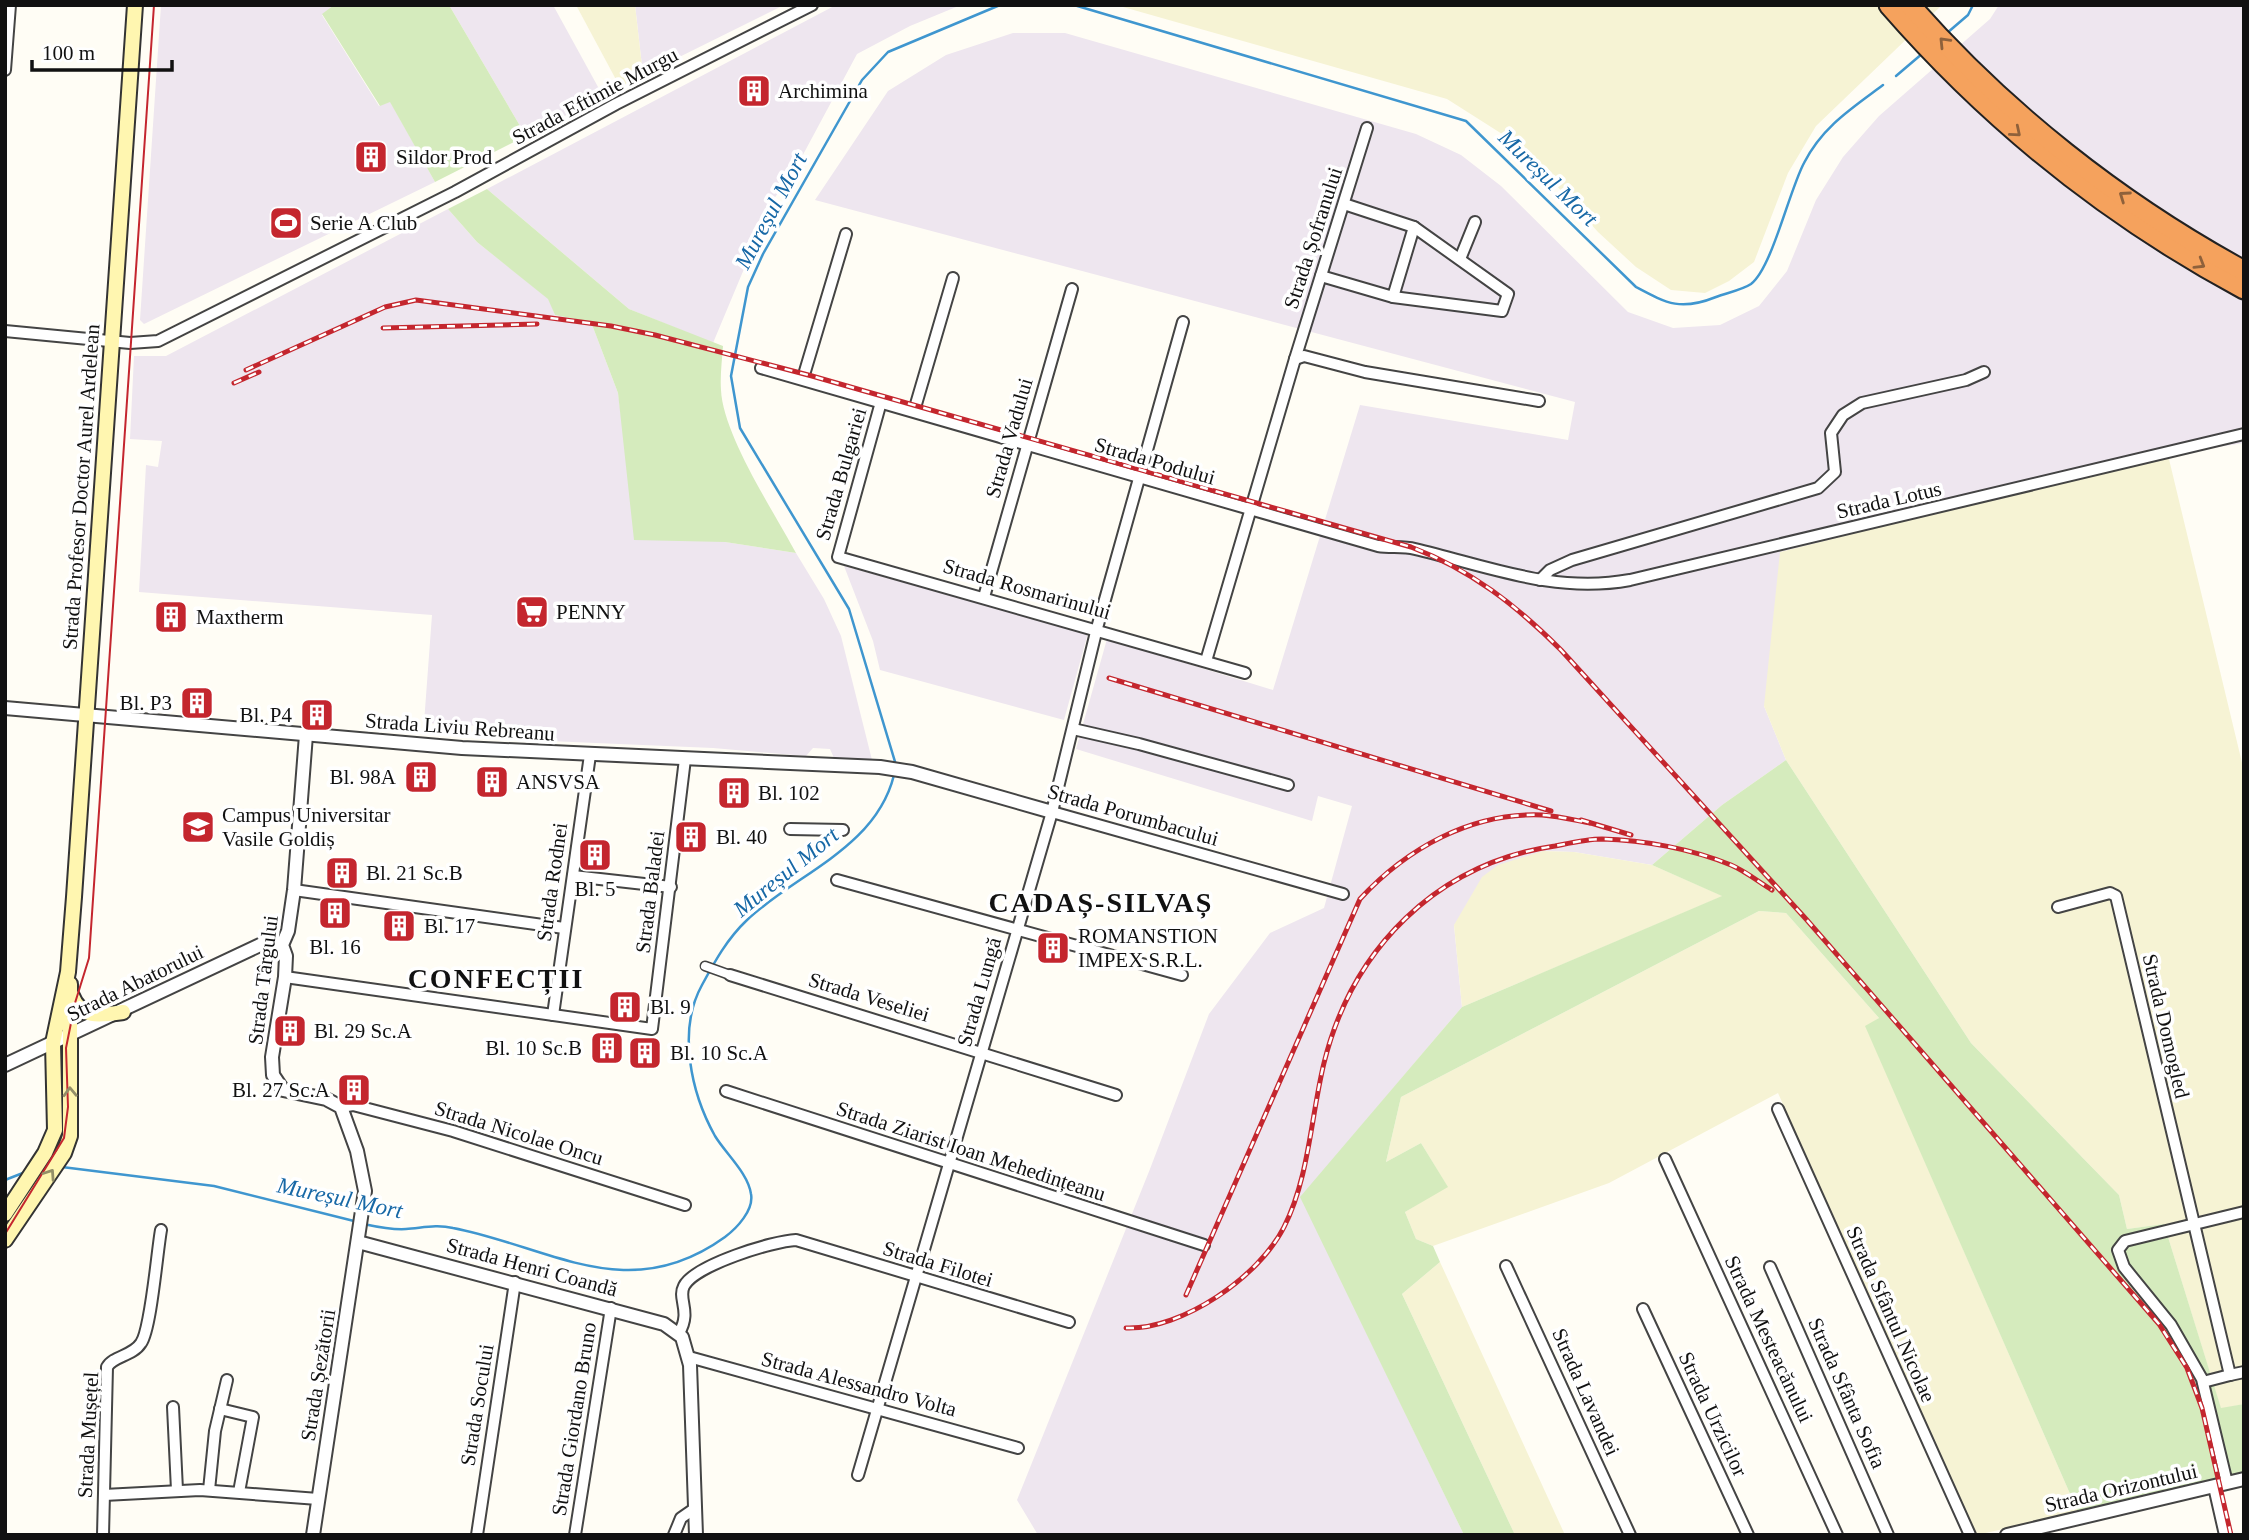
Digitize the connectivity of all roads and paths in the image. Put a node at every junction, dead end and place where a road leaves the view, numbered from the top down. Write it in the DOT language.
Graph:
graph roads {
  1 [pos="9,5"];
  2 [pos="135,5"];
  3 [pos="812,5"];
  4 [pos="1889,5"];
  5 [pos="1912,15"];
  6 [pos="5,71"];
  7 [pos="1966,75"];
  8 [pos="1367,128"];
  9 [pos="1343,204"];
  10 [pos="1475,222"];
  11 [pos="1414,227"];
  12 [pos="846,234"];
  13 [pos="1460,259"];
  14 [pos="2244,271"];
  15 [pos="1321,276"];
  16 [pos="953,278"];
  17 [pos="1072,289"];
  18 [pos="2244,289"];
  19 [pos="1393,297"];
  20 [pos="1183,322"];
  21 [pos="5,331"];
  22 [pos="111,341"];
  23 [pos="1295,359"];
  24 [pos="761,368"];
  25 [pos="1984,373"];
  26 [pos="803,378"];
  27 [pos="1539,401"];
  28 [pos="881,402"];
  29 [pos="914,411"];
  30 [pos="2244,435"];
  31 [pos="1028,444"];
  32 [pos="1140,477"];
  33 [pos="1253,510"];
  34 [pos="838,557"];
  35 [pos="1540,580"];
  36 [pos="984,597"];
  37 [pos="1097,628"];
  38 [pos="1206,661"];
  39 [pos="1245,673"];
  40 [pos="5,708"];
  41 [pos="87,715"];
  42 [pos="1073,729"];
  43 [pos="306,735"];
  44 [pos="590,755"];
  45 [pos="685,760"];
  46 [pos="912,772"];
  47 [pos="1288,785"];
  48 [pos="1052,812"];
  49 [pos="790,829"];
  50 [pos="843,830"];
  51 [pos="573,877"];
  52 [pos="837,880"];
  53 [pos="671,887"];
  54 [pos="294,890"];
  55 [pos="1343,894"];
  56 [pos="2059,907"];
  57 [pos="564,928"];
  58 [pos="1017,929"];
  59 [pos="282,945"];
  60 [pos="705,967"];
  61 [pos="68,972"];
  62 [pos="730,975"];
  63 [pos="1182,975"];
  64 [pos="285,976"];
  65 [pos="72,996"];
  66 [pos="123,1012"];
  67 [pos="553,1015"];
  68 [pos="69,1037"];
  69 [pos="53,1043"];
  70 [pos="982,1052"];
  71 [pos="5,1065"];
  72 [pos="726,1091"];
  73 [pos="1116,1095"];
  74 [pos="341,1107"];
  75 [pos="1778,1109"];
  76 [pos="1665,1159"];
  77 [pos="948,1164"];
  78 [pos="25,1197"];
  79 [pos="685,1205"];
  80 [pos="2244,1212"];
  81 [pos="5,1214"];
  82 [pos="2194,1224"];
  83 [pos="161,1230"];
  84 [pos="5,1240"];
  85 [pos="358,1241"];
  86 [pos="1204,1245"];
  87 [pos="1506,1266"];
  88 [pos="1770,1267"];
  89 [pos="915,1278"];
  90 [pos="515,1282"];
  91 [pos="611,1308"];
  92 [pos="1643,1309"];
  93 [pos="1069,1322"];
  94 [pos="679,1333"];
  95 [pos="688,1352"];
  96 [pos="2244,1372"];
  97 [pos="2231,1375"];
  98 [pos="227,1380"];
  99 [pos="2203,1382"];
  100 [pos="173,1407"];
  101 [pos="876,1408"];
  102 [pos="220,1409"];
  103 [pos="1018,1448"];
  104 [pos="858,1475"];
  105 [pos="2244,1479"];
  106 [pos="2220,1485"];
  107 [pos="177,1490"];
  108 [pos="209,1490"];
  109 [pos="239,1492"];
  110 [pos="104,1495"];
  111 [pos="318,1499"];
  112 [pos="694,1509"];
  113 [pos="2058,1529"];
  114 [pos="103,1535"];
  115 [pos="313,1535"];
  116 [pos="477,1535"];
  117 [pos="575,1535"];
  118 [pos="674,1535"];
  119 [pos="696,1535"];
  120 [pos="1630,1535"];
  121 [pos="1748,1535"];
  122 [pos="1837,1535"];
  123 [pos="1888,1535"];
  124 [pos="1970,1535"];
  125 [pos="2007,1535"];
  126 [pos="2225,1535"];
  1 -- 6 [label="street"];
  2 -- 22 [label="main road, Strada Profesor Doctor Aurel Ardelean"];
  3 -- 22 [label="street, Strada Eftimie Murgu"];
  4 -- 5 [label="highway"];
  5 -- 7 [label="highway"];
  14 -- 7 [label="highway, one-way"];
  7 -- 18 [label="highway, one-way"];
  8 -- 9 [label="street, Strada Șofranului"];
  9 -- 11 [label="street"];
  9 -- 15 [label="street, Strada Șofranului"];
  10 -- 13 [label="street"];
  11 -- 13 [label="street"];
  11 -- 19 [label="street"];
  12 -- 26 [label="street"];
  13 -- 19 [label="street"];
  15 -- 19 [label="street"];
  15 -- 23 [label="street, Strada Șofranului"];
  16 -- 29 [label="street"];
  17 -- 31 [label="street, Strada Vadului"];
  20 -- 32 [label="street, Strada Lungă"];
  21 -- 22 [label="street, Strada Eftimie Murgu"];
  22 -- 41 [label="main road, Strada Profesor Doctor Aurel Ardelean"];
  23 -- 27 [label="street"];
  23 -- 33 [label="street"];
  24 -- 26 [label="street, Strada Podului"];
  25 -- 35 [label="street"];
  26 -- 28 [label="street, Strada Podului"];
  28 -- 29 [label="street, Strada Podului"];
  28 -- 34 [label="street, Strada Bulgariei"];
  29 -- 31 [label="street, Strada Podului"];
  30 -- 35 [label="street, Strada Lotus"];
  31 -- 32 [label="street, Strada Podului"];
  31 -- 36 [label="street, Strada Vadului"];
  32 -- 33 [label="street, Strada Podului"];
  32 -- 37 [label="street, Strada Lungă"];
  33 -- 35 [label="street, Strada Podului"];
  33 -- 38 [label="street"];
  34 -- 36 [label="street, Strada Rosmarinului"];
  36 -- 37 [label="street, Strada Rosmarinului"];
  37 -- 38 [label="street, Strada Rosmarinului"];
  37 -- 42 [label="street, Strada Lungă"];
  38 -- 39 [label="street, Strada Rosmarinului"];
  40 -- 41 [label="street, Strada Liviu Rebreanu"];
  41 -- 43 [label="street, Strada Liviu Rebreanu"];
  41 -- 61 [label="main road, Strada Profesor Doctor Aurel Ardelean"];
  42 -- 47 [label="street"];
  42 -- 48 [label="street, Strada Lungă"];
  43 -- 44 [label="street, Strada Liviu Rebreanu"];
  43 -- 54 [label="street, Strada Târgului"];
  44 -- 45 [label="street, Strada Liviu Rebreanu"];
  44 -- 51 [label="street, Strada Rodnei"];
  45 -- 46 [label="street, Strada Liviu Rebreanu"];
  45 -- 53 [label="street, Strada Baladei"];
  46 -- 48 [label="street, Strada Porumbacului"];
  48 -- 55 [label="street, Strada Porumbacului"];
  48 -- 58 [label="street, Strada Lungă"];
  49 -- 50 [label="street"];
  51 -- 53 [label="street"];
  51 -- 57 [label="street, Strada Rodnei"];
  52 -- 58 [label="street"];
  53 -- 67 [label="street, Strada Baladei"];
  54 -- 57 [label="street"];
  54 -- 59 [label="street, Strada Târgului"];
  56 -- 82 [label="street, Strada Domogled"];
  57 -- 67 [label="street, Strada Rodnei"];
  58 -- 63 [label="street"];
  58 -- 70 [label="street, Strada Lungă"];
  59 -- 64 [label="street, Strada Târgului"];
  59 -- 66 [label="street, Strada Abatorului"];
  60 -- 62 [label="street"];
  61 -- 65 [label="main road, Strada Profesor Doctor Aurel Ardelean"];
  61 -- 69 [label="main road, Strada Profesor Doctor Aurel Ardelean"];
  62 -- 70 [label="street, Strada Veseliei"];
  64 -- 67 [label="street"];
  64 -- 74 [label="street, Strada Târgului"];
  65 -- 66 [label="main road"];
  65 -- 68 [label="main road, Strada Profesor Doctor Aurel Ardelean"];
  66 -- 68 [label="street, Strada Abatorului"];
  68 -- 69 [label="street, Strada Abatorului"];
  78 -- 68 [label="main road, Strada Profesor Doctor Aurel Ardelean, one-way"];
  69 -- 71 [label="street, Strada Abatorului"];
  69 -- 78 [label="main road, Strada Profesor Doctor Aurel Ardelean"];
  70 -- 73 [label="street, Strada Veseliei"];
  70 -- 77 [label="street, Strada Lungă"];
  72 -- 77 [label="street, Strada Ziarist Ioan Mehedințeanu"];
  74 -- 79 [label="street, Strada Nicolae Oncu"];
  74 -- 85 [label="street, Strada Șezătorii"];
  75 -- 124 [label="street, Strada Sfântul Nicolae"];
  76 -- 122 [label="street, Strada Mesteacănului"];
  77 -- 86 [label="street, Strada Ziarist Ioan Mehedințeanu"];
  77 -- 89 [label="street, Strada Lungă"];
  78 -- 81 [label="main road"];
  78 -- 84 [label="main road"];
  80 -- 82 [label="street"];
  82 -- 97 [label="street"];
  82 -- 99 [label="street"];
  83 -- 110 [label="street, Strada Mușețel"];
  85 -- 90 [label="street, Strada Henri Coandă"];
  85 -- 111 [label="street, Strada Șezătorii"];
  87 -- 120 [label="street, Strada Lavandei"];
  88 -- 123 [label="street, Strada Sfânta Sofia"];
  89 -- 93 [label="street, Strada Filotei"];
  89 -- 94 [label="street, Strada Filotei"];
  89 -- 101 [label="street, Strada Lungă"];
  90 -- 91 [label="street, Strada Henri Coandă"];
  90 -- 116 [label="street, Strada Socului"];
  91 -- 94 [label="street, Strada Henri Coandă"];
  91 -- 117 [label="street, Strada Giordano Bruno"];
  92 -- 121 [label="street, Strada Urzicilor"];
  94 -- 95 [label="street"];
  95 -- 101 [label="street, Strada Alessandro Volta"];
  95 -- 112 [label="street"];
  96 -- 97 [label="street"];
  97 -- 99 [label="street"];
  98 -- 102 [label="street"];
  99 -- 106 [label="street"];
  100 -- 107 [label="street"];
  101 -- 103 [label="street, Strada Alessandro Volta"];
  101 -- 104 [label="street, Strada Lungă"];
  102 -- 108 [label="street"];
  102 -- 109 [label="street"];
  105 -- 106 [label="street, Strada Orizontului"];
  106 -- 113 [label="street, Strada Orizontului"];
  106 -- 126 [label="street"];
  107 -- 108 [label="street"];
  107 -- 110 [label="street"];
  108 -- 109 [label="street"];
  109 -- 111 [label="street"];
  110 -- 114 [label="street, Strada Mușețel"];
  111 -- 115 [label="street, Strada Șezătorii"];
  112 -- 118 [label="street"];
  112 -- 119 [label="street"];
  113 -- 125 [label="street, Strada Orizontului"];
}
